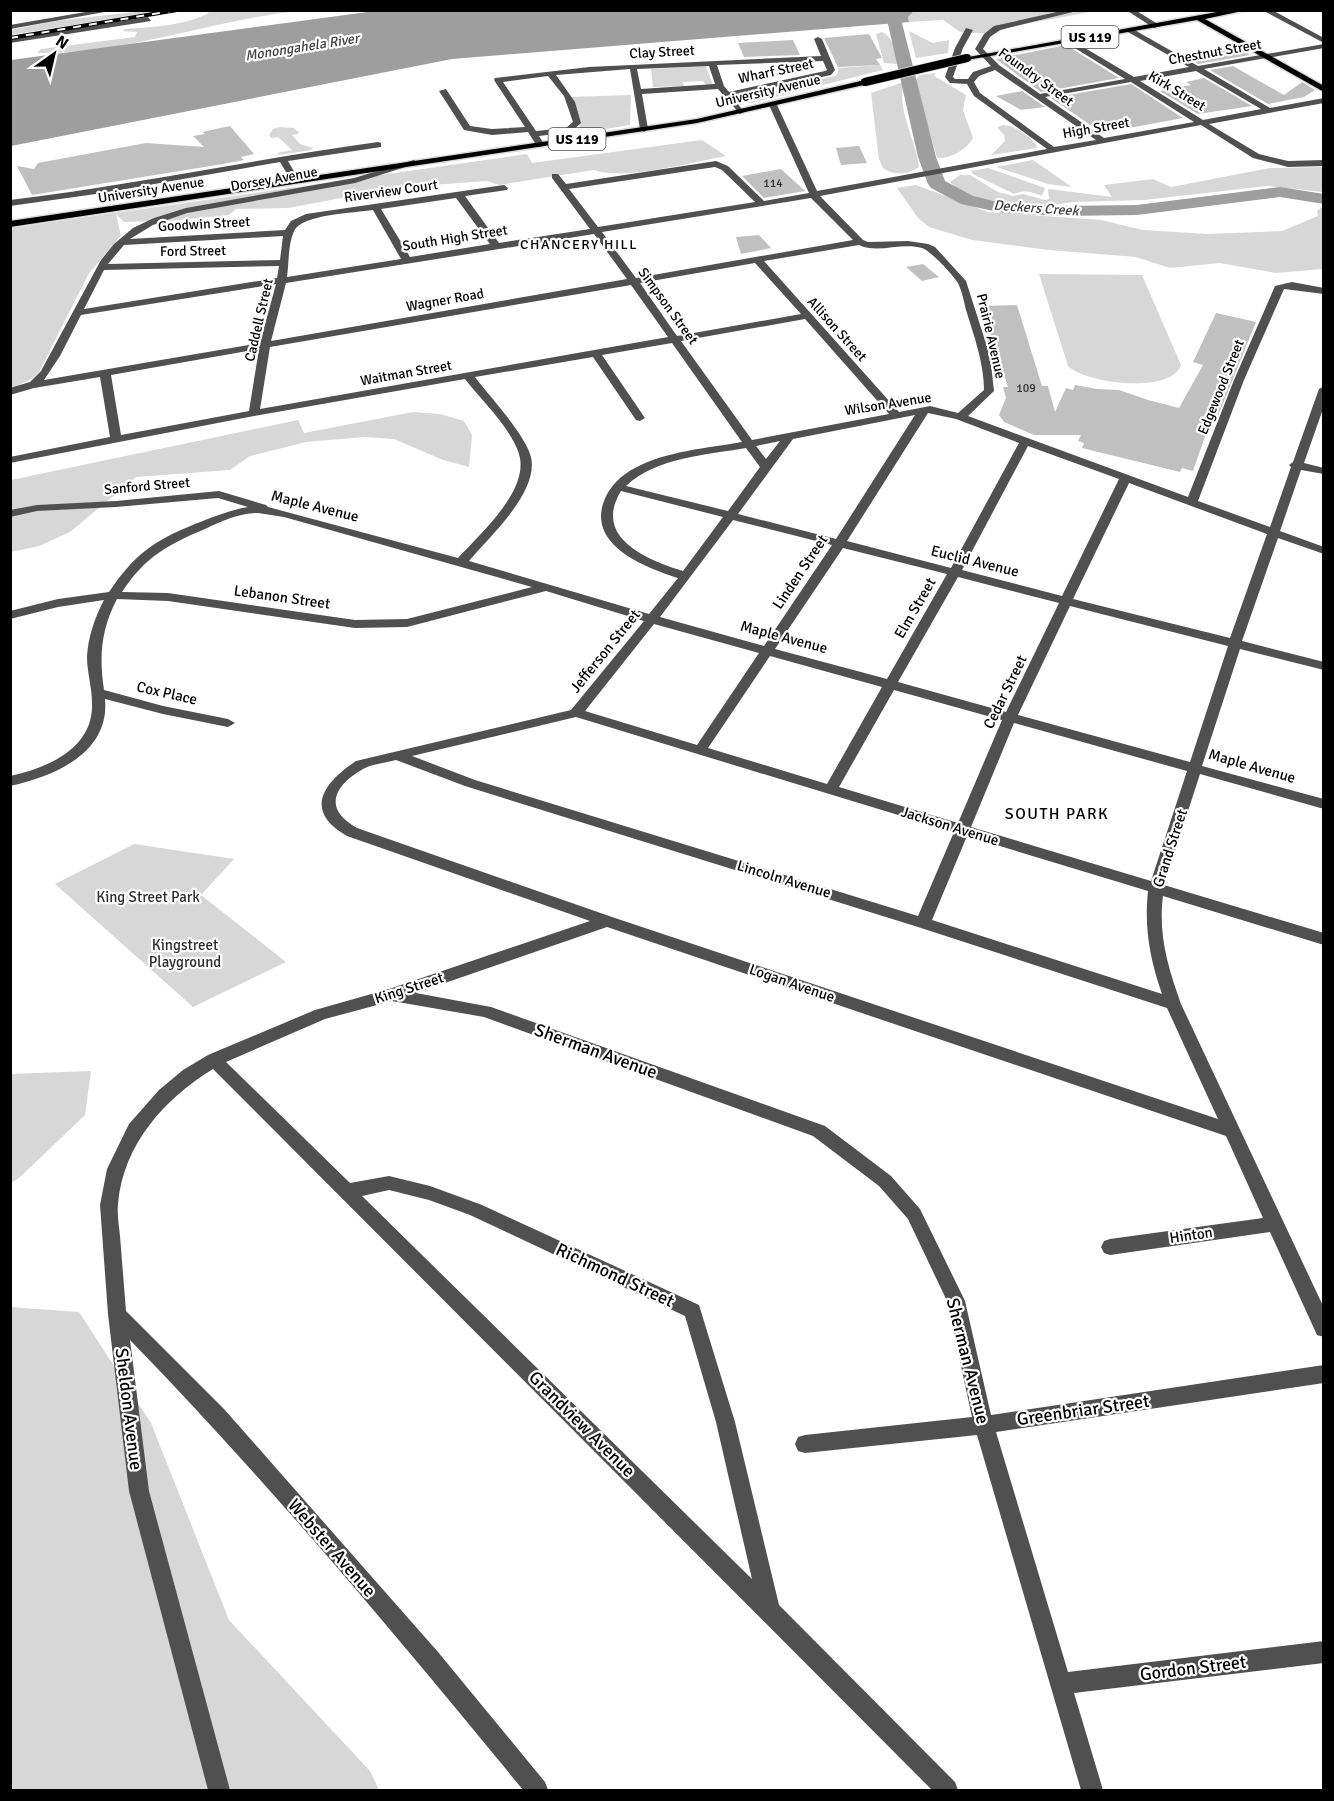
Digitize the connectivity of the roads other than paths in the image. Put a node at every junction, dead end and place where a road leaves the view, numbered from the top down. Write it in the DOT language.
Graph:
graph roads {
  1 [pos="113,10"];
  2 [pos="1078,10"];
  3 [pos="1129,10"];
  4 [pos="1189,10"];
  5 [pos="1202,10"];
  6 [pos="1244,10"];
  7 [pos="1265,10"];
  8 [pos="1230,13"];
  9 [pos="1196,18"];
  10 [pos="148,19"];
  11 [pos="1158,26"];
  12 [pos="10,27"];
  13 [pos="969,30"];
  14 [pos="1131,30"];
  15 [pos="818,39"];
  16 [pos="1068,40"];
  17 [pos="10,41"];
  18 [pos="1323,44"];
  19 [pos="984,54"];
  20 [pos="1264,57"];
  21 [pos="827,58"];
  22 [pos="712,63"];
  23 [pos="633,67"];
  24 [pos="996,67"];
  25 [pos="1194,68"];
  26 [pos="550,74"];
  27 [pos="1133,80"];
  28 [pos="970,82"];
  29 [pos="720,86"];
  30 [pos="1323,90"];
  31 [pos="443,92"];
  32 [pos="639,92"];
  33 [pos="727,95"];
  34 [pos="1040,96"];
  35 [pos="1323,100"];
  36 [pos="773,105"];
  37 [pos="1268,110"];
  38 [pos="740,112"];
  39 [pos="1203,123"];
  40 [pos="644,129"];
  41 [pos="532,132"];
  42 [pos="1103,141"];
  43 [pos="540,144"];
  44 [pos="378,145"];
  45 [pos="1050,147"];
  46 [pos="282,159"];
  47 [pos="414,163"];
  48 [pos="1323,163"];
  49 [pos="555,176"];
  50 [pos="295,180"];
  51 [pos="873,183"];
  52 [pos="563,187"];
  53 [pos="504,188"];
  54 [pos="459,195"];
  55 [pos="814,195"];
  56 [pos="10,203"];
  57 [pos="762,204"];
  58 [pos="376,207"];
  59 [pos="10,217"];
  60 [pos="10,224"];
  61 [pos="596,230"];
  62 [pos="288,233"];
  63 [pos="123,242"];
  64 [pos="860,242"];
  65 [pos="496,246"];
  66 [pos="407,260"];
  67 [pos="758,260"];
  68 [pos="285,263"];
  69 [pos="102,267"];
  70 [pos="282,280"];
  71 [pos="633,282"];
  72 [pos="1323,291"];
  73 [pos="77,313"];
  74 [pos="807,316"];
  75 [pos="675,340"];
  76 [pos="265,344"];
  77 [pos="597,355"];
  78 [pos="105,373"];
  79 [pos="469,377"];
  80 [pos="34,385"];
  81 [pos="1323,389"];
  82 [pos="10,392"];
  83 [pos="924,410"];
  84 [pos="254,413"];
  85 [pos="897,416"];
  86 [pos="960,417"];
  87 [pos="640,418"];
  88 [pos="790,435"];
  89 [pos="116,438"];
  90 [pos="1025,442"];
  91 [pos="749,443"];
  92 [pos="10,460"];
  93 [pos="1295,465"];
  94 [pos="766,467"];
  95 [pos="1323,471"];
  96 [pos="1125,479"];
  97 [pos="618,487"];
  98 [pos="1191,503"];
  99 [pos="10,514"];
  100 [pos="285,514"];
  101 [pos="729,516"];
  102 [pos="1275,534"];
  103 [pos="839,544"];
  104 [pos="1323,551"];
  105 [pos="460,562"];
  106 [pos="954,573"];
  107 [pos="686,576"];
  108 [pos="547,588"];
  109 [pos="112,595"];
  110 [pos="1068,601"];
  111 [pos="10,615"];
  112 [pos="652,619"];
  113 [pos="1235,643"];
  114 [pos="768,649"];
  115 [pos="1323,666"];
  116 [pos="891,683"];
  117 [pos="100,693"];
  118 [pos="576,713"];
  119 [pos="1010,717"];
  120 [pos="228,723"];
  121 [pos="700,750"];
  122 [pos="395,755"];
  123 [pos="1196,767"];
  124 [pos="10,781"];
  125 [pos="830,790"];
  126 [pos="1323,804"];
  127 [pos="961,829"];
  128 [pos="352,832"];
  129 [pos="1156,888"];
  130 [pos="607,921"];
  131 [pos="923,923"];
  132 [pos="1323,939"];
  133 [pos="392,995"];
  134 [pos="1173,1004"];
  135 [pos="214,1060"];
  136 [pos="1233,1131"];
  137 [pos="347,1191"];
  138 [pos="1274,1224"];
  139 [pos="1110,1247"];
  140 [pos="117,1314"];
  141 [pos="1323,1329"];
  142 [pos="1323,1374"];
  143 [pos="984,1425"];
  144 [pos="805,1444"];
  145 [pos="770,1611"];
  146 [pos="1323,1652"];
  147 [pos="1062,1684"];
  148 [pos="219,1791"];
  149 [pos="537,1791"];
  150 [pos="947,1791"];
  151 [pos="1092,1791"];
  1 -- 12 [label="street"];
  2 -- 19 [label="street"];
  3 -- 11 [label="street"];
  4 -- 9 [label="main road"];
  5 -- 8 [label="main road"];
  6 -- 8 [label="main road, University Avenue"];
  7 -- 18 [label="street"];
  8 -- 9 [label="main road, University Avenue"];
  9 -- 11 [label="main road, University Avenue / US 119"];
  9 -- 20 [label="main road"];
  10 -- 17 [label="street"];
  11 -- 14 [label="main road, University Avenue / US 119"];
  13 -- 28 [label="street"];
  14 -- 16 [label="main road, University Avenue / US 119"];
  14 -- 25 [label="street"];
  15 -- 21 [label="street, Wharf Street"];
  16 -- 19 [label="main road, University Avenue / US 119"];
  16 -- 27 [label="street, Kirk Street"];
  18 -- 20 [label="street, Chestnut Street"];
  19 -- 24 [label="street, Foundry Street"];
  19 -- 36 [label="main road, University Avenue / US 119, bridge"];
  20 -- 25 [label="street, Chestnut Street"];
  20 -- 30 [label="main road"];
  21 -- 22 [label="street, Clay Street"];
  21 -- 33 [label="street, Wharf Street"];
  22 -- 23 [label="street, Clay Street"];
  22 -- 29 [label="street"];
  23 -- 26 [label="street, Clay Street"];
  23 -- 32 [label="street"];
  24 -- 28 [label="street"];
  24 -- 34 [label="street, Foundry Street"];
  25 -- 27 [label="street, Chestnut Street"];
  25 -- 37 [label="street"];
  26 -- 41 [label="street"];
  26 -- 41 [label="street, Clay Street"];
  27 -- 34 [label="street, Chestnut Street"];
  27 -- 39 [label="street, Kirk Street"];
  28 -- 45 [label="street"];
  29 -- 32 [label="street"];
  29 -- 33 [label="street"];
  31 -- 41 [label="street"];
  32 -- 40 [label="street"];
  33 -- 38 [label="street"];
  34 -- 42 [label="street, Foundry Street"];
  35 -- 37 [label="street, High Street"];
  36 -- 38 [label="main road, University Avenue / US 119"];
  36 -- 55 [label="street"];
  37 -- 39 [label="street, High Street"];
  38 -- 40 [label="main road, University Avenue / US 119"];
  39 -- 42 [label="street, High Street"];
  39 -- 48 [label="street, Kirk Street"];
  40 -- 43 [label="main road, University Avenue / US 119"];
  41 -- 43 [label="street"];
  42 -- 51 [label="street, High Street"];
  43 -- 47 [label="main road, University Avenue / US 119"];
  44 -- 46 [label="street"];
  46 -- 50 [label="street"];
  46 -- 56 [label="street"];
  47 -- 50 [label="main road, University Avenue / US 119"];
  47 -- 63 [label="street, Dorsey Avenue"];
  49 -- 52 [label="street, Simpson Street"];
  50 -- 59 [label="main road, University Avenue / US 119"];
  50 -- 60 [label="main road, University Avenue / US 119"];
  51 -- 55 [label="street, South High Street"];
  52 -- 57 [label="street"];
  52 -- 61 [label="street, Simpson Street"];
  53 -- 54 [label="street, Riverview Court"];
  54 -- 58 [label="street, Riverview Court"];
  54 -- 65 [label="street"];
  55 -- 57 [label="street, South High Street"];
  55 -- 64 [label="street"];
  57 -- 61 [label="street, South High Street"];
  58 -- 62 [label="street, Riverview Court"];
  58 -- 66 [label="street"];
  61 -- 65 [label="street, South High Street"];
  61 -- 71 [label="street, Simpson Street"];
  62 -- 63 [label="street, Goodwin Street"];
  62 -- 68 [label="street, Caddell Street"];
  63 -- 69 [label="street, Dorsey Avenue"];
  64 -- 67 [label="street, Wagner Road"];
  64 -- 86 [label="street, Prairie Avenue"];
  65 -- 66 [label="street, South High Street"];
  66 -- 70 [label="street, South High Street"];
  67 -- 71 [label="street, Wagner Road"];
  67 -- 74 [label="street, Allison Street"];
  68 -- 69 [label="street, Ford Street"];
  68 -- 70 [label="street, Caddell Street"];
  69 -- 73 [label="street, Dorsey Avenue"];
  70 -- 73 [label="street, South High Street"];
  70 -- 76 [label="street, Caddell Street"];
  71 -- 75 [label="street, Simpson Street"];
  71 -- 76 [label="street, Wagner Road"];
  72 -- 98 [label="street, Edgewood Street"];
  73 -- 80 [label="street, Dorsey Avenue"];
  74 -- 75 [label="street, Waitman Street"];
  74 -- 85 [label="street, Allison Street"];
  75 -- 77 [label="street, Waitman Street"];
  75 -- 91 [label="street, Simpson Street"];
  76 -- 78 [label="street, Wagner Road"];
  76 -- 84 [label="street, Caddell Street"];
  77 -- 79 [label="street, Waitman Street"];
  77 -- 87 [label="street"];
  78 -- 80 [label="street, Wagner Road"];
  78 -- 89 [label="street"];
  79 -- 84 [label="street, Waitman Street"];
  79 -- 105 [label="street"];
  80 -- 82 [label="street"];
  81 -- 93 [label="street, Grand Street"];
  83 -- 85 [label="street, Wilson Avenue"];
  83 -- 86 [label="street, Wilson Avenue"];
  83 -- 103 [label="street, Linden Street"];
  84 -- 89 [label="street, Waitman Street"];
  85 -- 88 [label="street, Wilson Avenue"];
  86 -- 90 [label="street, Wilson Avenue"];
  88 -- 91 [label="street, Wilson Avenue"];
  88 -- 94 [label="street, Jefferson Street"];
  89 -- 92 [label="street, Waitman Street"];
  90 -- 96 [label="street, Wilson Avenue"];
  90 -- 106 [label="street, Elm Street"];
  91 -- 94 [label="street"];
  91 -- 97 [label="street, Wilson Avenue"];
  93 -- 95 [label="street"];
  93 -- 102 [label="street, Grand Street"];
  94 -- 101 [label="street, Jefferson Street"];
  96 -- 98 [label="street, Wilson Avenue"];
  96 -- 110 [label="street, Cedar Street"];
  97 -- 101 [label="street, Euclid Avenue"];
  97 -- 107 [label="street"];
  98 -- 102 [label="street, Wilson Avenue"];
  99 -- 100 [label="street, Sanford Street"];
  100 -- 105 [label="street, Maple Avenue"];
  100 -- 109 [label="street, Maple Avenue"];
  101 -- 103 [label="street, Euclid Avenue"];
  101 -- 107 [label="street, Jefferson Street"];
  102 -- 104 [label="street, Wilson Avenue"];
  102 -- 113 [label="street, Grand Street"];
  103 -- 106 [label="street, Euclid Avenue"];
  103 -- 114 [label="street, Linden Street"];
  105 -- 108 [label="street, Maple Avenue"];
  106 -- 110 [label="street, Euclid Avenue"];
  106 -- 116 [label="street, Elm Street"];
  107 -- 112 [label="street, Jefferson Street"];
  108 -- 109 [label="street, Lebanon Street"];
  108 -- 112 [label="street, Maple Avenue"];
  109 -- 111 [label="street, Lebanon Street"];
  109 -- 117 [label="street, Maple Avenue"];
  110 -- 113 [label="street, Euclid Avenue"];
  110 -- 119 [label="street, Cedar Street"];
  112 -- 114 [label="street, Maple Avenue"];
  112 -- 118 [label="street, Jefferson Street"];
  113 -- 115 [label="street, Euclid Avenue"];
  113 -- 123 [label="street, Grand Street"];
  114 -- 116 [label="street, Maple Avenue"];
  114 -- 121 [label="street, Linden Street"];
  116 -- 119 [label="street, Maple Avenue"];
  116 -- 125 [label="street, Elm Street"];
  117 -- 120 [label="street, Cox Place"];
  117 -- 124 [label="street, Maple Avenue"];
  118 -- 121 [label="street, Jackson Avenue"];
  118 -- 122 [label="street, Jefferson Street"];
  119 -- 123 [label="street, Maple Avenue"];
  119 -- 127 [label="street, Cedar Street"];
  121 -- 125 [label="street, Jackson Avenue"];
  122 -- 128 [label="street, Jefferson Street"];
  122 -- 131 [label="street, Lincoln Avenue"];
  123 -- 126 [label="street, Maple Avenue"];
  123 -- 129 [label="street, Grand Street"];
  125 -- 127 [label="street, Jackson Avenue"];
  127 -- 129 [label="street, Jackson Avenue"];
  127 -- 131 [label="street, Cedar Street"];
  128 -- 130 [label="street, Logan Avenue"];
  129 -- 132 [label="street, Jackson Avenue"];
  129 -- 134 [label="street, Grand Street"];
  130 -- 133 [label="street, King Street"];
  130 -- 136 [label="street, Logan Avenue"];
  131 -- 134 [label="street, Lincoln Avenue"];
  133 -- 135 [label="street, King Street"];
  133 -- 143 [label="street, Sherman Avenue"];
  134 -- 136 [label="street, Grand Street"];
  135 -- 137 [label="street, Grandview Avenue"];
  135 -- 140 [label="street, Sheldon Avenue"];
  136 -- 138 [label="street, Grand Street"];
  137 -- 145 [label="street, Grandview Avenue"];
  137 -- 145 [label="street, Richmond Street"];
  138 -- 139 [label="street, Hinton"];
  138 -- 141 [label="street, Grand Street"];
  140 -- 148 [label="street, Sheldon Avenue"];
  140 -- 149 [label="street, Webster Avenue"];
  142 -- 143 [label="street, Greenbriar Street"];
  143 -- 144 [label="street, Greenbriar Street"];
  143 -- 147 [label="street, Sherman Avenue"];
  145 -- 150 [label="street, Grandview Avenue"];
  146 -- 147 [label="street, Gordon Street"];
  147 -- 151 [label="street, Sherman Avenue"];
}
